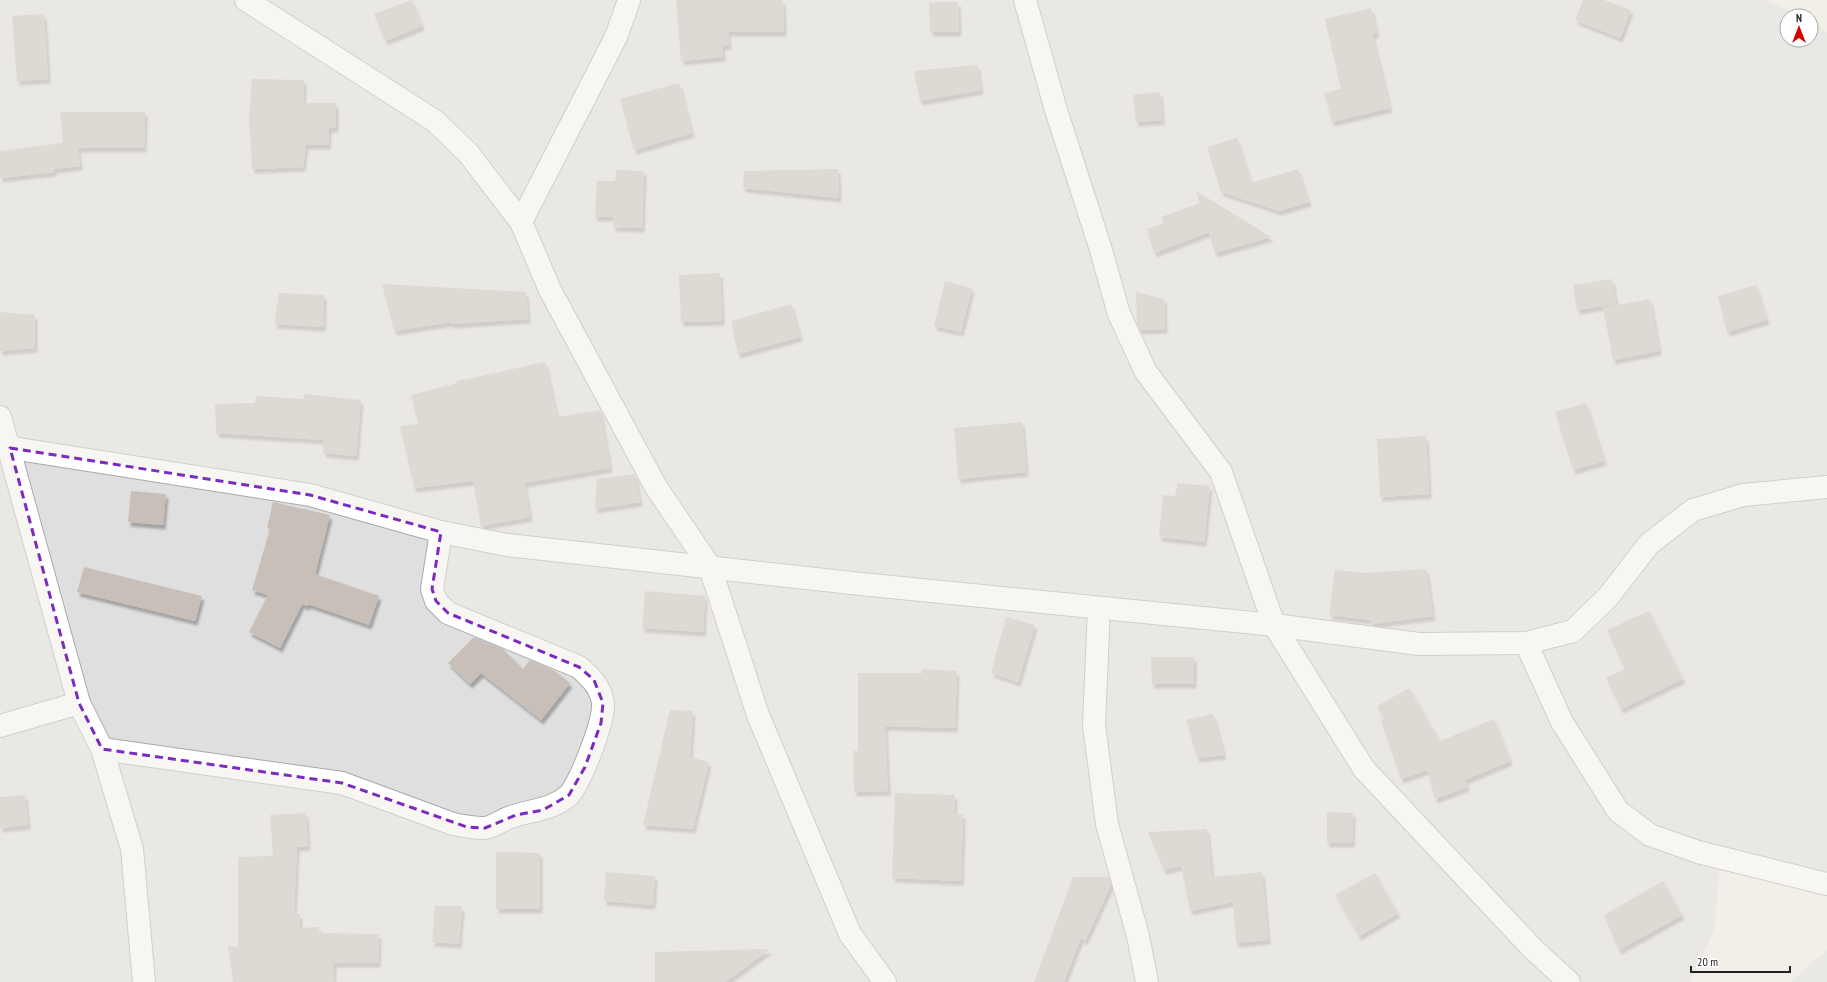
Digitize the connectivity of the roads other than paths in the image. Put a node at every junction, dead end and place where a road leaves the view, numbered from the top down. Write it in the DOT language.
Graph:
graph roads {
  1 [pos="246,0"];
  2 [pos="629,0"];
  3 [pos="1025,0"];
  4 [pos="521,222"];
  5 [pos="0,417"];
  6 [pos="5,447"];
  7 [pos="1827,487"];
  8 [pos="441,532"];
  9 [pos="710,567"];
  10 [pos="1099,608"];
  11 [pos="1274,625"];
  12 [pos="1526,643"];
  13 [pos="79,703"];
  14 [pos="0,726"];
  15 [pos="102,748"];
  16 [pos="1827,884"];
  17 [pos="144,982"];
  18 [pos="885,982"];
  19 [pos="1147,982"];
  20 [pos="1569,982"];
  1 -- 4 [label="street"];
  2 -- 4 [label="street"];
  3 -- 11 [label="street"];
  4 -- 9 [label="street"];
  5 -- 6 [label="street"];
  6 -- 8 [label="street"];
  6 -- 13 [label="street"];
  7 -- 12 [label="street"];
  8 -- 9 [label="street"];
  8 -- 15 [label="street"];
  9 -- 10 [label="street"];
  9 -- 18 [label="street"];
  10 -- 11 [label="street"];
  10 -- 19 [label="street"];
  11 -- 12 [label="street"];
  11 -- 20 [label="street"];
  12 -- 16 [label="street"];
  13 -- 14 [label="street"];
  13 -- 15 [label="street"];
  15 -- 17 [label="street"];
}
